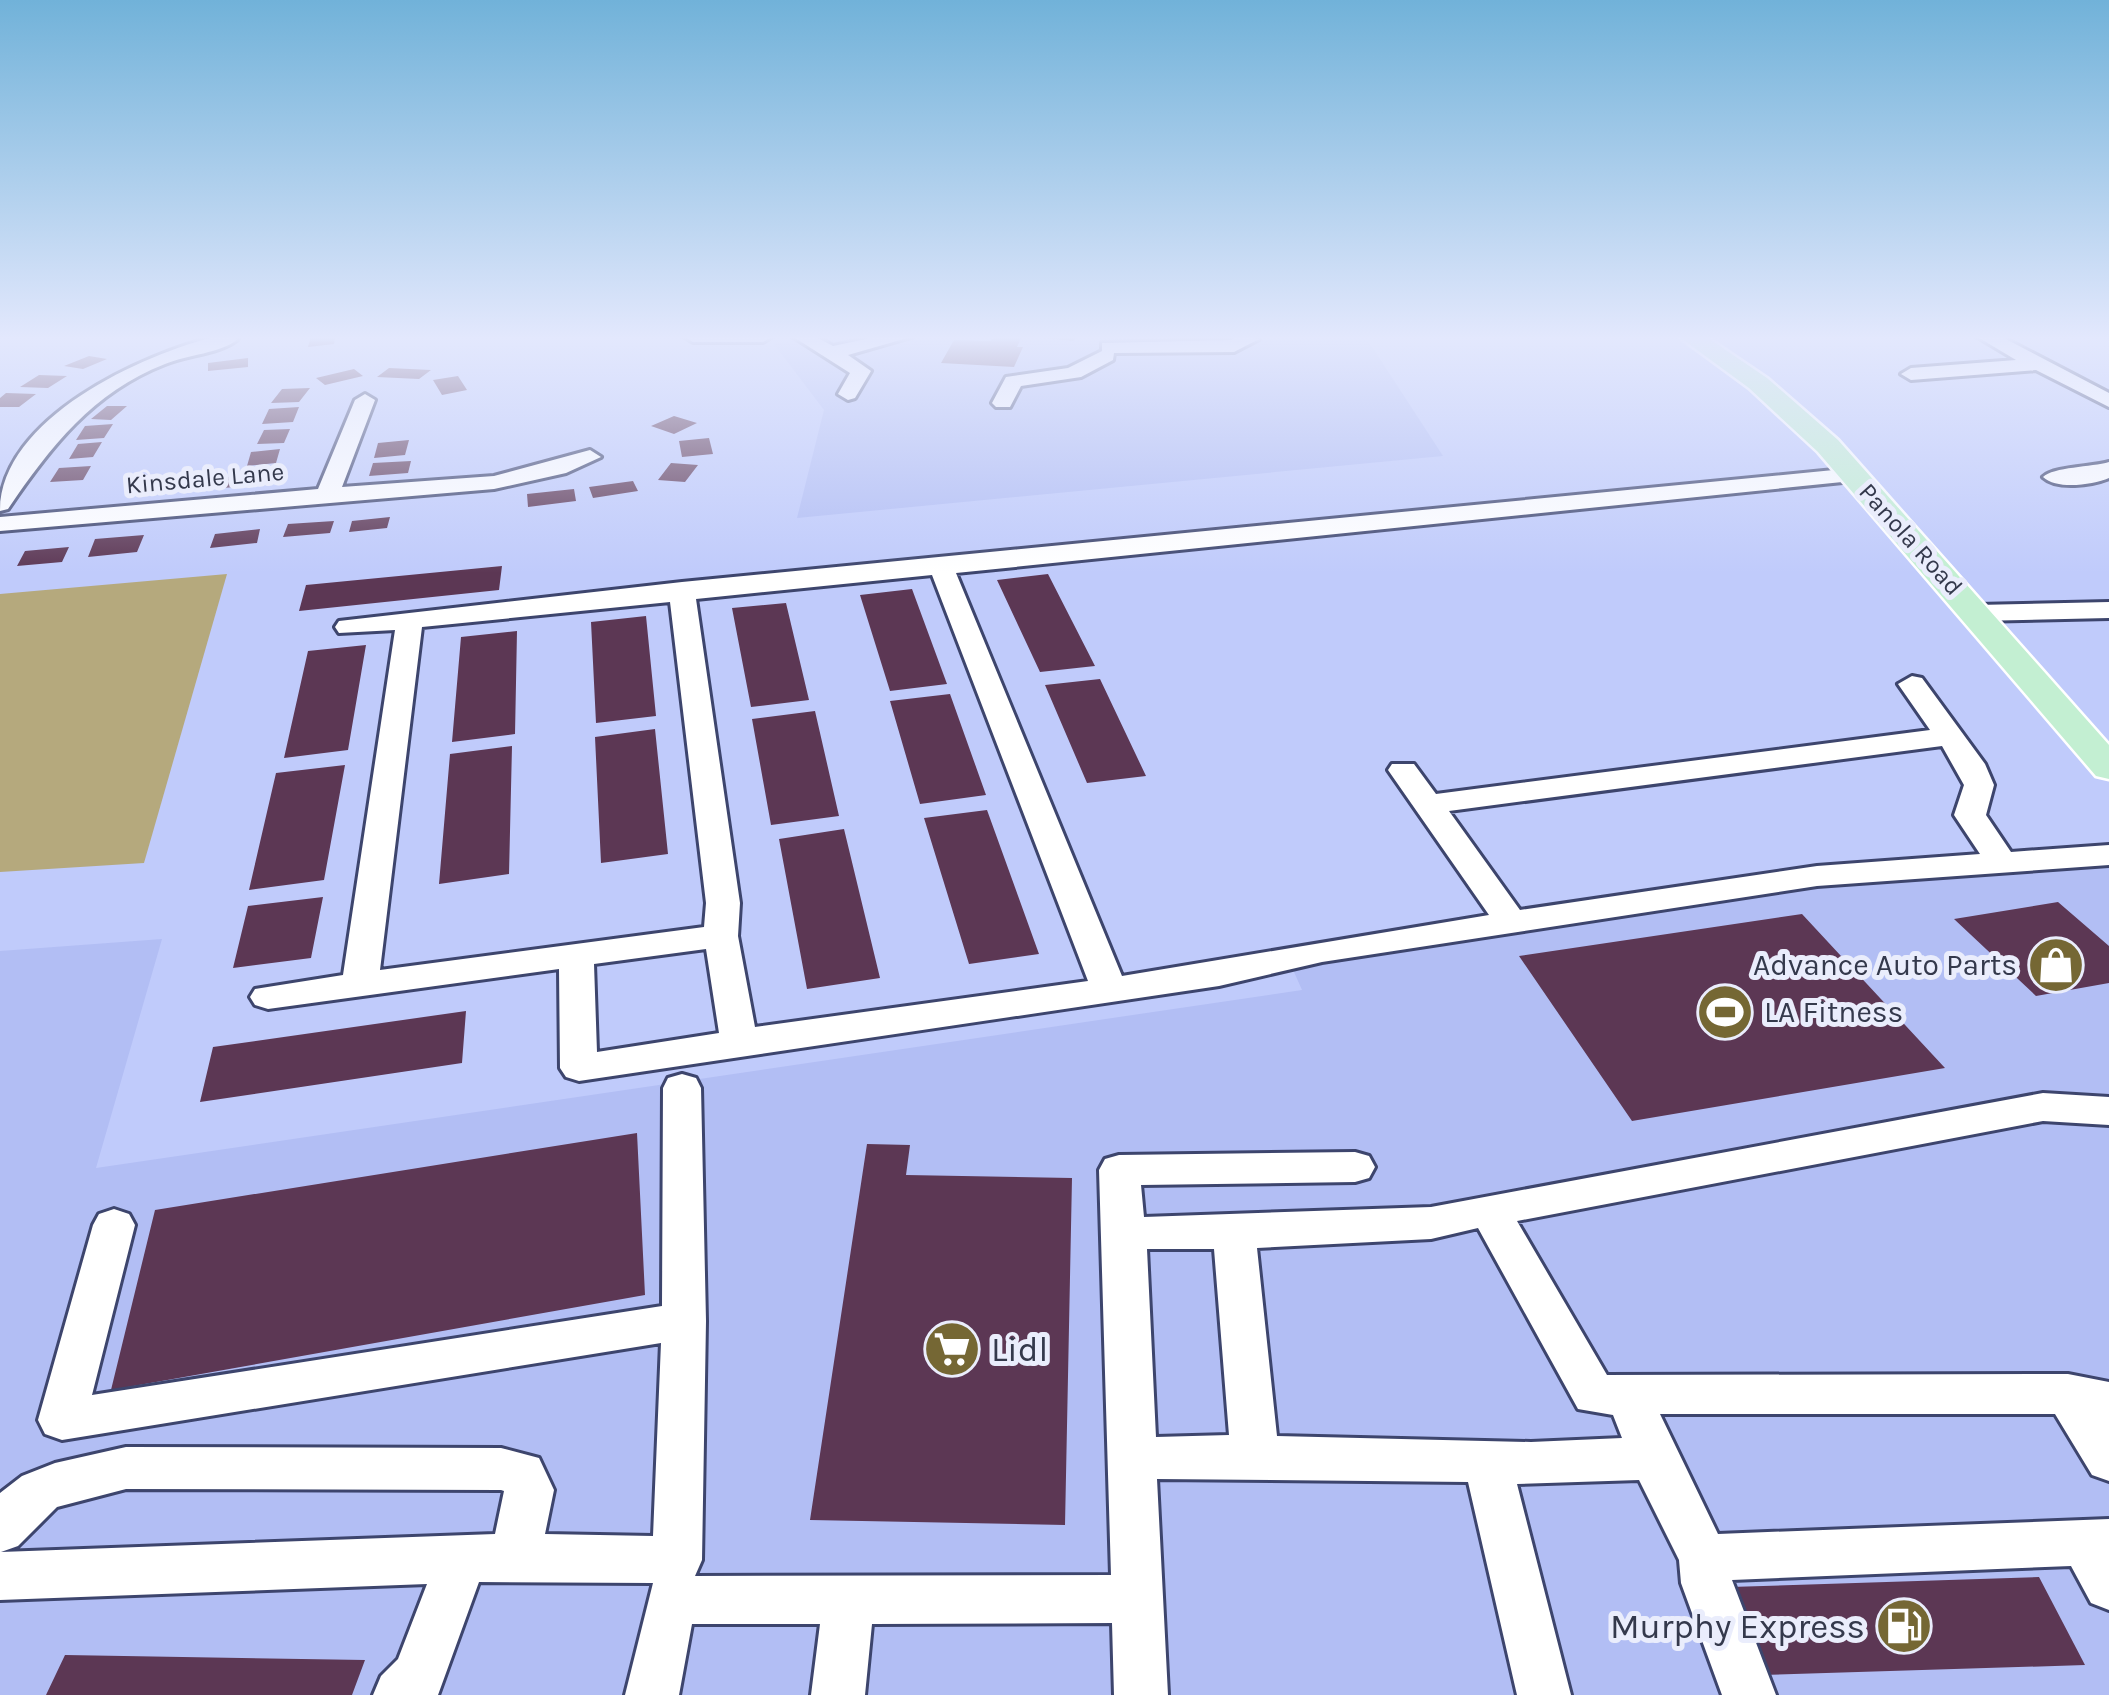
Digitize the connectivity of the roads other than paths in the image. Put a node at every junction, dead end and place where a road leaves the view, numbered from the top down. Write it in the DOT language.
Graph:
graph roads {
  1 [pos="69,415"];
  2 [pos="359,415"];
  3 [pos="1795,415"];
  4 [pos="590,456"];
  5 [pos="2109,469"];
  6 [pos="1854,475"];
  7 [pos="2054,477"];
  8 [pos="328,495"];
  9 [pos="0,504"];
  10 [pos="0,524"];
  11 [pos="940,564"];
  12 [pos="682,590"];
  13 [pos="2109,610"];
  14 [pos="1977,613"];
  15 [pos="410,620"];
  16 [pos="348,627"];
  17 [pos="1912,684"];
  18 [pos="1952,736"];
  19 [pos="2109,768"];
  20 [pos="1403,770"];
  21 [pos="1428,804"];
  22 [pos="2109,856"];
  23 [pos="2001,861"];
  24 [pos="1512,922"];
  25 [pos="721,936"];
  26 [pos="576,956"];
  27 [pos="360,984"];
  28 [pos="1110,990"];
  29 [pos="268,997"];
  30 [pos="739,1042"];
  31 [pos="682,1088"];
  32 [pos="2109,1111"];
  33 [pos="1355,1167"];
  34 [pos="1489,1210"];
  35 [pos="114,1225"];
  36 [pos="1125,1233"];
  37 [pos="1234,1233"];
  38 [pos="684,1320"];
  39 [pos="1629,1395"];
  40 [pos="2088,1398"];
  41 [pos="1255,1456"];
  42 [pos="1130,1458"];
  43 [pos="1654,1458"];
  44 [pos="2109,1460"];
  45 [pos="1488,1462"];
  46 [pos="0,1530"];
  47 [pos="514,1556"];
  48 [pos="2101,1557"];
  49 [pos="1704,1558"];
  50 [pos="460,1560"];
  51 [pos="0,1576"];
  52 [pos="849,1598"];
  53 [pos="1136,1599"];
  54 [pos="400,1695"];
  55 [pos="652,1695"];
  56 [pos="838,1695"];
  57 [pos="1141,1695"];
  58 [pos="1544,1695"];
  59 [pos="1749,1695"];
  1 -- 9 [label="street"];
  2 -- 8 [label="street"];
  3 -- 6 [label="main road, Panola Road"];
  4 -- 8 [label="street, Kinsdale Lane"];
  5 -- 7 [label="street"];
  6 -- 11 [label="street"];
  6 -- 14 [label="main road, Panola Road"];
  8 -- 10 [label="street, Kinsdale Lane"];
  11 -- 12 [label="street"];
  11 -- 28 [label="street"];
  12 -- 15 [label="street"];
  12 -- 25 [label="street"];
  13 -- 14 [label="street"];
  14 -- 19 [label="main road, Panola Road"];
  15 -- 16 [label="street"];
  15 -- 27 [label="street"];
  17 -- 18 [label="street"];
  18 -- 21 [label="street"];
  18 -- 23 [label="street"];
  20 -- 21 [label="street"];
  21 -- 24 [label="street"];
  22 -- 23 [label="street"];
  23 -- 24 [label="street"];
  24 -- 28 [label="street"];
  25 -- 26 [label="street"];
  25 -- 30 [label="street"];
  26 -- 27 [label="street"];
  26 -- 30 [label="street"];
  27 -- 29 [label="street"];
  28 -- 30 [label="street"];
  31 -- 38 [label="street"];
  32 -- 34 [label="street"];
  33 -- 36 [label="street"];
  34 -- 37 [label="street"];
  34 -- 39 [label="street"];
  35 -- 38 [label="street"];
  36 -- 37 [label="street"];
  36 -- 42 [label="street"];
  37 -- 41 [label="street"];
  38 -- 47 [label="street"];
  39 -- 40 [label="street"];
  39 -- 43 [label="street"];
  40 -- 44 [label="street"];
  41 -- 42 [label="street"];
  41 -- 45 [label="street"];
  42 -- 53 [label="street"];
  43 -- 45 [label="street"];
  43 -- 49 [label="street"];
  45 -- 58 [label="street"];
  46 -- 47 [label="street"];
  47 -- 50 [label="street"];
  48 -- 49 [label="street"];
  49 -- 59 [label="street"];
  50 -- 51 [label="street"];
  50 -- 54 [label="street"];
  52 -- 53 [label="street"];
  52 -- 55 [label="street"];
  52 -- 56 [label="street"];
  53 -- 57 [label="street"];
}
